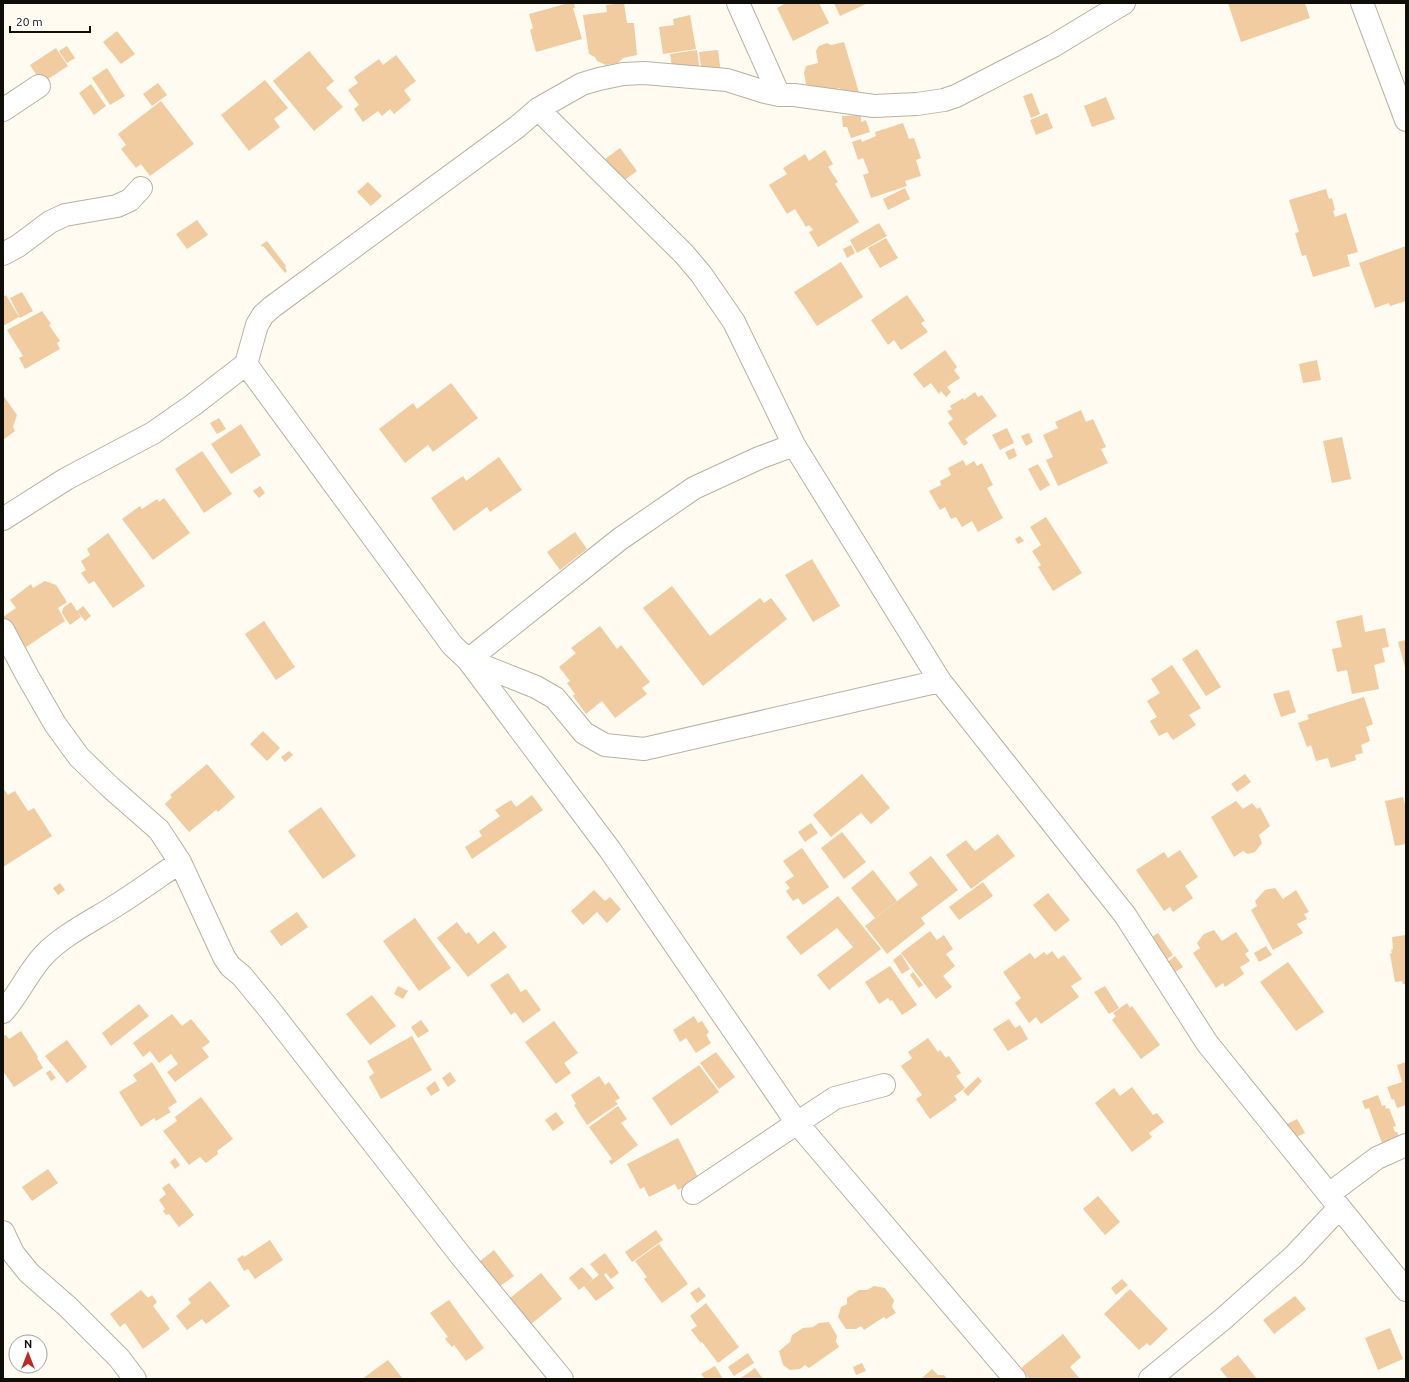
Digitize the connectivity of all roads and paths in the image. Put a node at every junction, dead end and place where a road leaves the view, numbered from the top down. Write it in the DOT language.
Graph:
graph roads {
  1 [pos="738,3"];
  2 [pos="1124,3"];
  3 [pos="1362,3"];
  4 [pos="39,86"];
  5 [pos="779,95"];
  6 [pos="538,109"];
  7 [pos="3,110"];
  8 [pos="1406,120"];
  9 [pos="141,188"];
  10 [pos="3,254"];
  11 [pos="246,364"];
  12 [pos="794,445"];
  13 [pos="3,519"];
  14 [pos="3,630"];
  15 [pos="468,660"];
  16 [pos="940,681"];
  17 [pos="180,862"];
  18 [pos="3,1012"];
  19 [pos="884,1085"];
  20 [pos="797,1123"];
  21 [pos="1406,1145"];
  22 [pos="693,1193"];
  23 [pos="1334,1201"];
  24 [pos="3,1232"];
  25 [pos="1406,1290"];
  26 [pos="135,1379"];
  27 [pos="562,1379"];
  28 [pos="1015,1379"];
  29 [pos="1150,1379"];
  1 -- 5 [label="street"];
  2 -- 5 [label="street"];
  3 -- 8 [label="street"];
  4 -- 7 [label="street"];
  5 -- 6 [label="street"];
  6 -- 11 [label="street"];
  6 -- 12 [label="street"];
  9 -- 10 [label="street"];
  11 -- 13 [label="street"];
  11 -- 15 [label="street"];
  12 -- 15 [label="street"];
  12 -- 16 [label="street"];
  14 -- 17 [label="street"];
  15 -- 16 [label="street"];
  15 -- 20 [label="street"];
  16 -- 23 [label="street"];
  17 -- 18 [label="street"];
  17 -- 27 [label="street"];
  19 -- 20 [label="street"];
  20 -- 22 [label="street"];
  20 -- 28 [label="street"];
  21 -- 23 [label="street"];
  23 -- 25 [label="street"];
  23 -- 29 [label="street"];
  24 -- 26 [label="street"];
}
